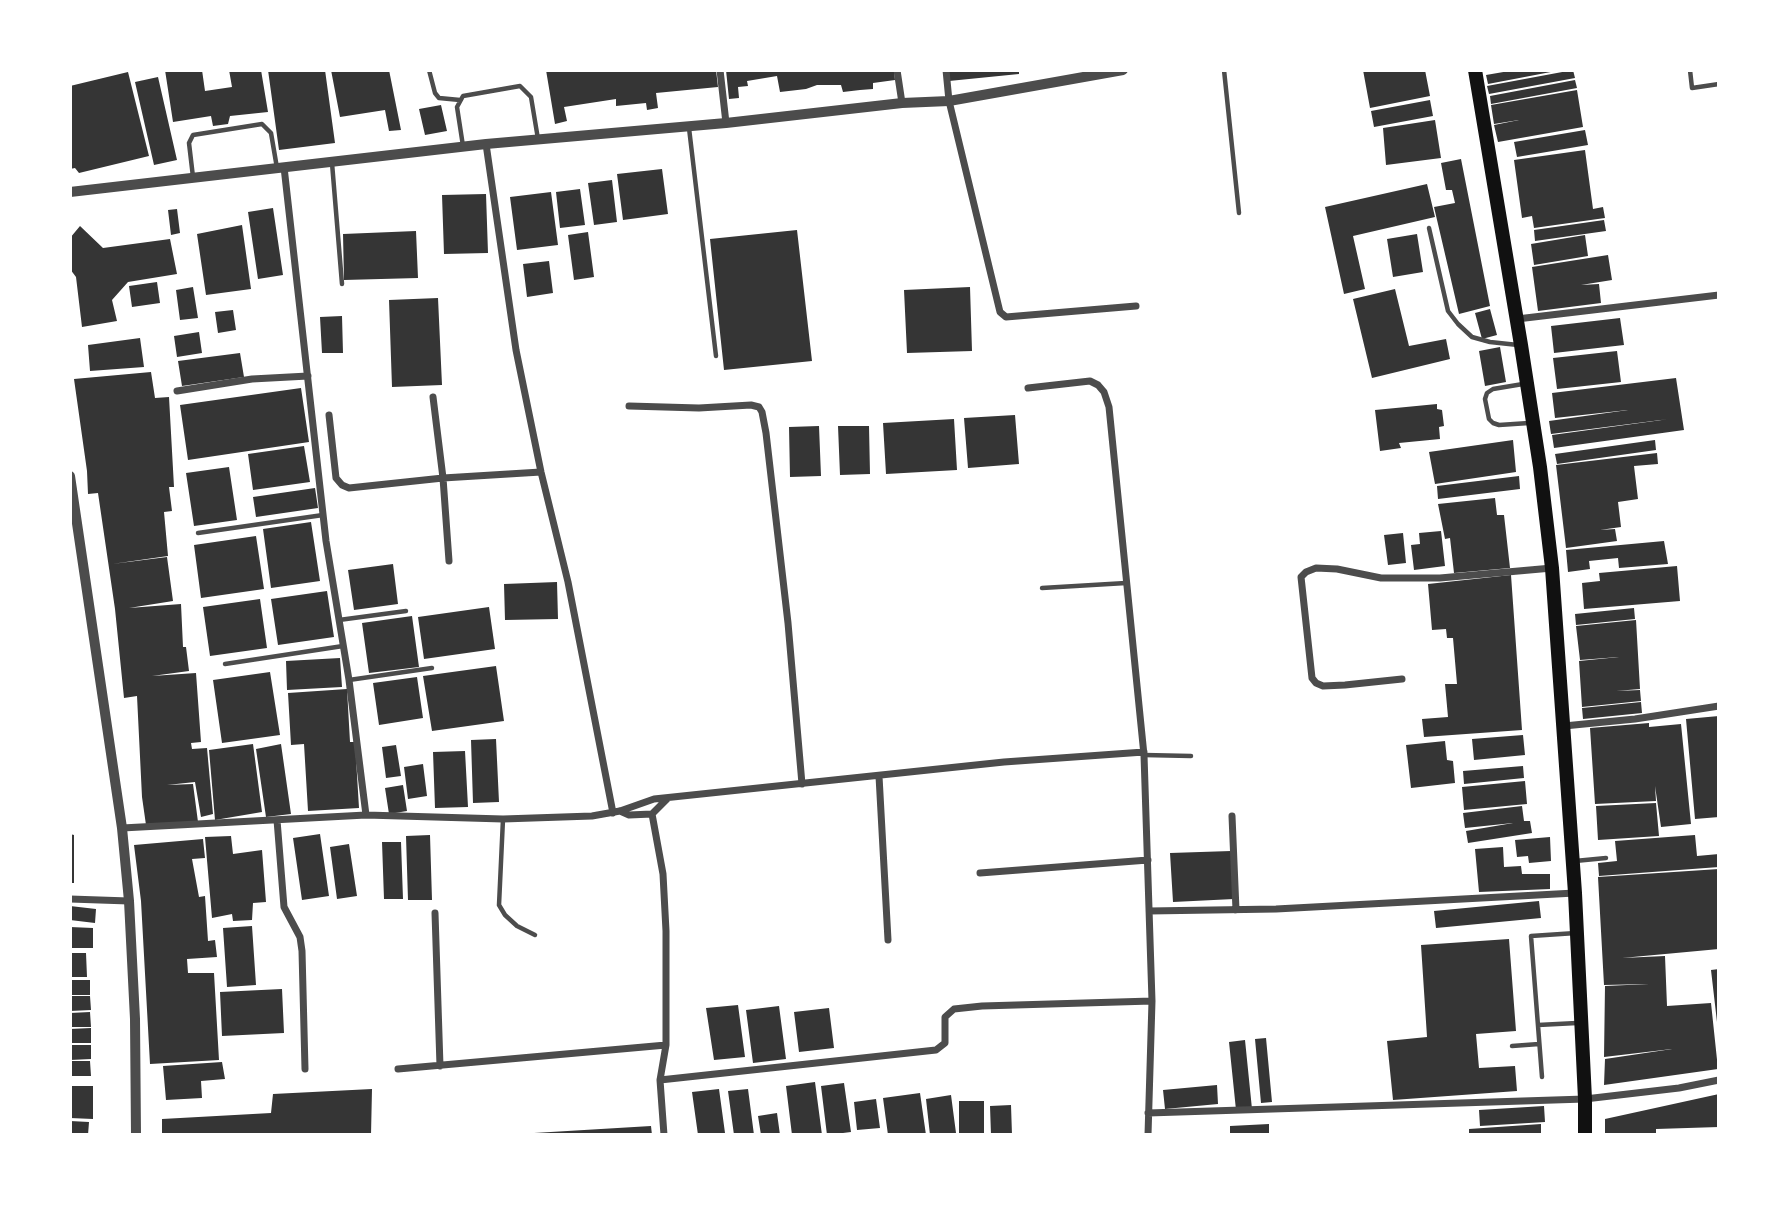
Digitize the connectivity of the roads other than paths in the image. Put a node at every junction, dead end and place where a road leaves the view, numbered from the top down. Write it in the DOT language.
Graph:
graph roads {
  1 [pos="429,70"];
  2 [pos="720,70"];
  3 [pos="897,70"];
  4 [pos="946,70"];
  5 [pos="1123,70"];
  6 [pos="1224,70"];
  7 [pos="1475,70"];
  8 [pos="1690,70"];
  9 [pos="1719,84"];
  10 [pos="460,100"];
  11 [pos="949,101"];
  12 [pos="902,103"];
  13 [pos="726,123"];
  14 [pos="688,124"];
  15 [pos="538,139"];
  16 [pos="486,144"];
  17 [pos="463,147"];
  18 [pos="332,162"];
  19 [pos="281,167"];
  20 [pos="193,178"];
  21 [pos="70,192"];
  22 [pos="1239,213"];
  23 [pos="1429,228"];
  24 [pos="342,284"];
  25 [pos="1719,295"];
  26 [pos="1136,306"];
  27 [pos="1517,319"];
  28 [pos="1521,345"];
  29 [pos="716,356"];
  30 [pos="308,376"];
  31 [pos="1527,383"];
  32 [pos="1028,388"];
  33 [pos="177,391"];
  34 [pos="433,397"];
  35 [pos="629,406"];
  36 [pos="329,415"];
  37 [pos="1533,422"];
  38 [pos="541,472"];
  39 [pos="70,476"];
  40 [pos="443,478"];
  41 [pos="323,515"];
  42 [pos="198,533"];
  43 [pos="449,561"];
  44 [pos="1552,568"];
  45 [pos="1127,583"];
  46 [pos="1042,588"];
  47 [pos="406,611"];
  48 [pos="338,620"];
  49 [pos="343,646"];
  50 [pos="225,664"];
  51 [pos="432,668"];
  52 [pos="1402,679"];
  53 [pos="349,680"];
  54 [pos="1719,706"];
  55 [pos="1564,726"];
  56 [pos="1144,754"];
  57 [pos="1191,756"];
  58 [pos="879,776"];
  59 [pos="802,784"];
  60 [pos="667,799"];
  61 [pos="616,812"];
  62 [pos="652,814"];
  63 [pos="366,815"];
  64 [pos="1232,816"];
  65 [pos="503,819"];
  66 [pos="277,820"];
  67 [pos="122,828"];
  68 [pos="1606,858"];
  69 [pos="1148,860"];
  70 [pos="1571,861"];
  71 [pos="980,873"];
  72 [pos="1575,893"];
  73 [pos="70,899"];
  74 [pos="129,901"];
  75 [pos="1236,910"];
  76 [pos="1149,911"];
  77 [pos="435,913"];
  78 [pos="1577,933"];
  79 [pos="534,935"];
  80 [pos="888,940"];
  81 [pos="1152,1002"];
  82 [pos="1581,1023"];
  83 [pos="1538,1024"];
  84 [pos="1539,1044"];
  85 [pos="666,1045"];
  86 [pos="1512,1046"];
  87 [pos="440,1066"];
  88 [pos="305,1069"];
  89 [pos="398,1069"];
  90 [pos="1542,1077"];
  91 [pos="660,1080"];
  92 [pos="1719,1080"];
  93 [pos="1586,1099"];
  94 [pos="1148,1112"];
  95 [pos="136,1135"];
  96 [pos="664,1135"];
  97 [pos="1148,1135"];
  98 [pos="1585,1135"];
  1 -- 10 [label="lane"];
  2 -- 13 [label="street"];
  3 -- 12 [label="street"];
  4 -- 11 [label="street"];
  5 -- 11 [label="street"];
  6 -- 22 [label="lane"];
  7 -- 27 [label="main road"];
  8 -- 9 [label="lane"];
  10 -- 15 [label="lane"];
  10 -- 17 [label="lane"];
  11 -- 12 [label="street"];
  11 -- 26 [label="street"];
  12 -- 13 [label="street"];
  13 -- 14 [label="street"];
  14 -- 15 [label="street"];
  14 -- 29 [label="lane"];
  15 -- 16 [label="street"];
  16 -- 17 [label="street"];
  16 -- 38 [label="street"];
  17 -- 18 [label="street"];
  18 -- 19 [label="street"];
  18 -- 24 [label="lane"];
  19 -- 20 [label="street"];
  19 -- 20 [label="lane"];
  19 -- 30 [label="street"];
  20 -- 21 [label="street"];
  23 -- 28 [label="lane"];
  25 -- 27 [label="street"];
  27 -- 28 [label="main road"];
  28 -- 31 [label="main road"];
  30 -- 33 [label="street"];
  30 -- 41 [label="street"];
  31 -- 37 [label="main road"];
  31 -- 37 [label="lane"];
  32 -- 45 [label="street"];
  34 -- 40 [label="street"];
  35 -- 59 [label="street"];
  36 -- 40 [label="street"];
  37 -- 44 [label="main road"];
  38 -- 40 [label="street"];
  38 -- 61 [label="street"];
  39 -- 67 [label="street"];
  40 -- 43 [label="street"];
  41 -- 42 [label="lane"];
  41 -- 48 [label="street"];
  44 -- 52 [label="street"];
  44 -- 55 [label="main road"];
  45 -- 46 [label="lane"];
  45 -- 56 [label="street"];
  47 -- 48 [label="lane"];
  48 -- 49 [label="street"];
  49 -- 50 [label="lane"];
  49 -- 53 [label="street"];
  51 -- 53 [label="lane"];
  53 -- 63 [label="street"];
  54 -- 55 [label="street"];
  55 -- 70 [label="main road"];
  56 -- 57 [label="lane"];
  56 -- 58 [label="street"];
  56 -- 69 [label="street"];
  58 -- 59 [label="street"];
  58 -- 80 [label="street"];
  59 -- 60 [label="street"];
  60 -- 61 [label="street"];
  60 -- 62 [label="street"];
  61 -- 62 [label="street"];
  61 -- 65 [label="street"];
  62 -- 85 [label="street"];
  63 -- 65 [label="street"];
  63 -- 66 [label="street"];
  64 -- 75 [label="street"];
  65 -- 79 [label="lane"];
  66 -- 67 [label="street"];
  66 -- 88 [label="street"];
  67 -- 74 [label="street"];
  68 -- 70 [label="lane"];
  69 -- 71 [label="street"];
  69 -- 76 [label="street"];
  70 -- 72 [label="main road"];
  72 -- 75 [label="street"];
  72 -- 78 [label="main road"];
  73 -- 74 [label="street"];
  74 -- 95 [label="street"];
  75 -- 76 [label="street"];
  76 -- 81 [label="street"];
  77 -- 87 [label="street"];
  78 -- 82 [label="main road"];
  78 -- 83 [label="lane"];
  81 -- 91 [label="street"];
  81 -- 94 [label="street"];
  82 -- 83 [label="lane"];
  82 -- 93 [label="main road"];
  83 -- 84 [label="lane"];
  84 -- 86 [label="lane"];
  84 -- 90 [label="lane"];
  85 -- 87 [label="street"];
  85 -- 91 [label="street"];
  87 -- 89 [label="street"];
  91 -- 96 [label="street"];
  92 -- 93 [label="street"];
  93 -- 94 [label="street"];
  93 -- 98 [label="main road"];
  94 -- 97 [label="street"];
}
